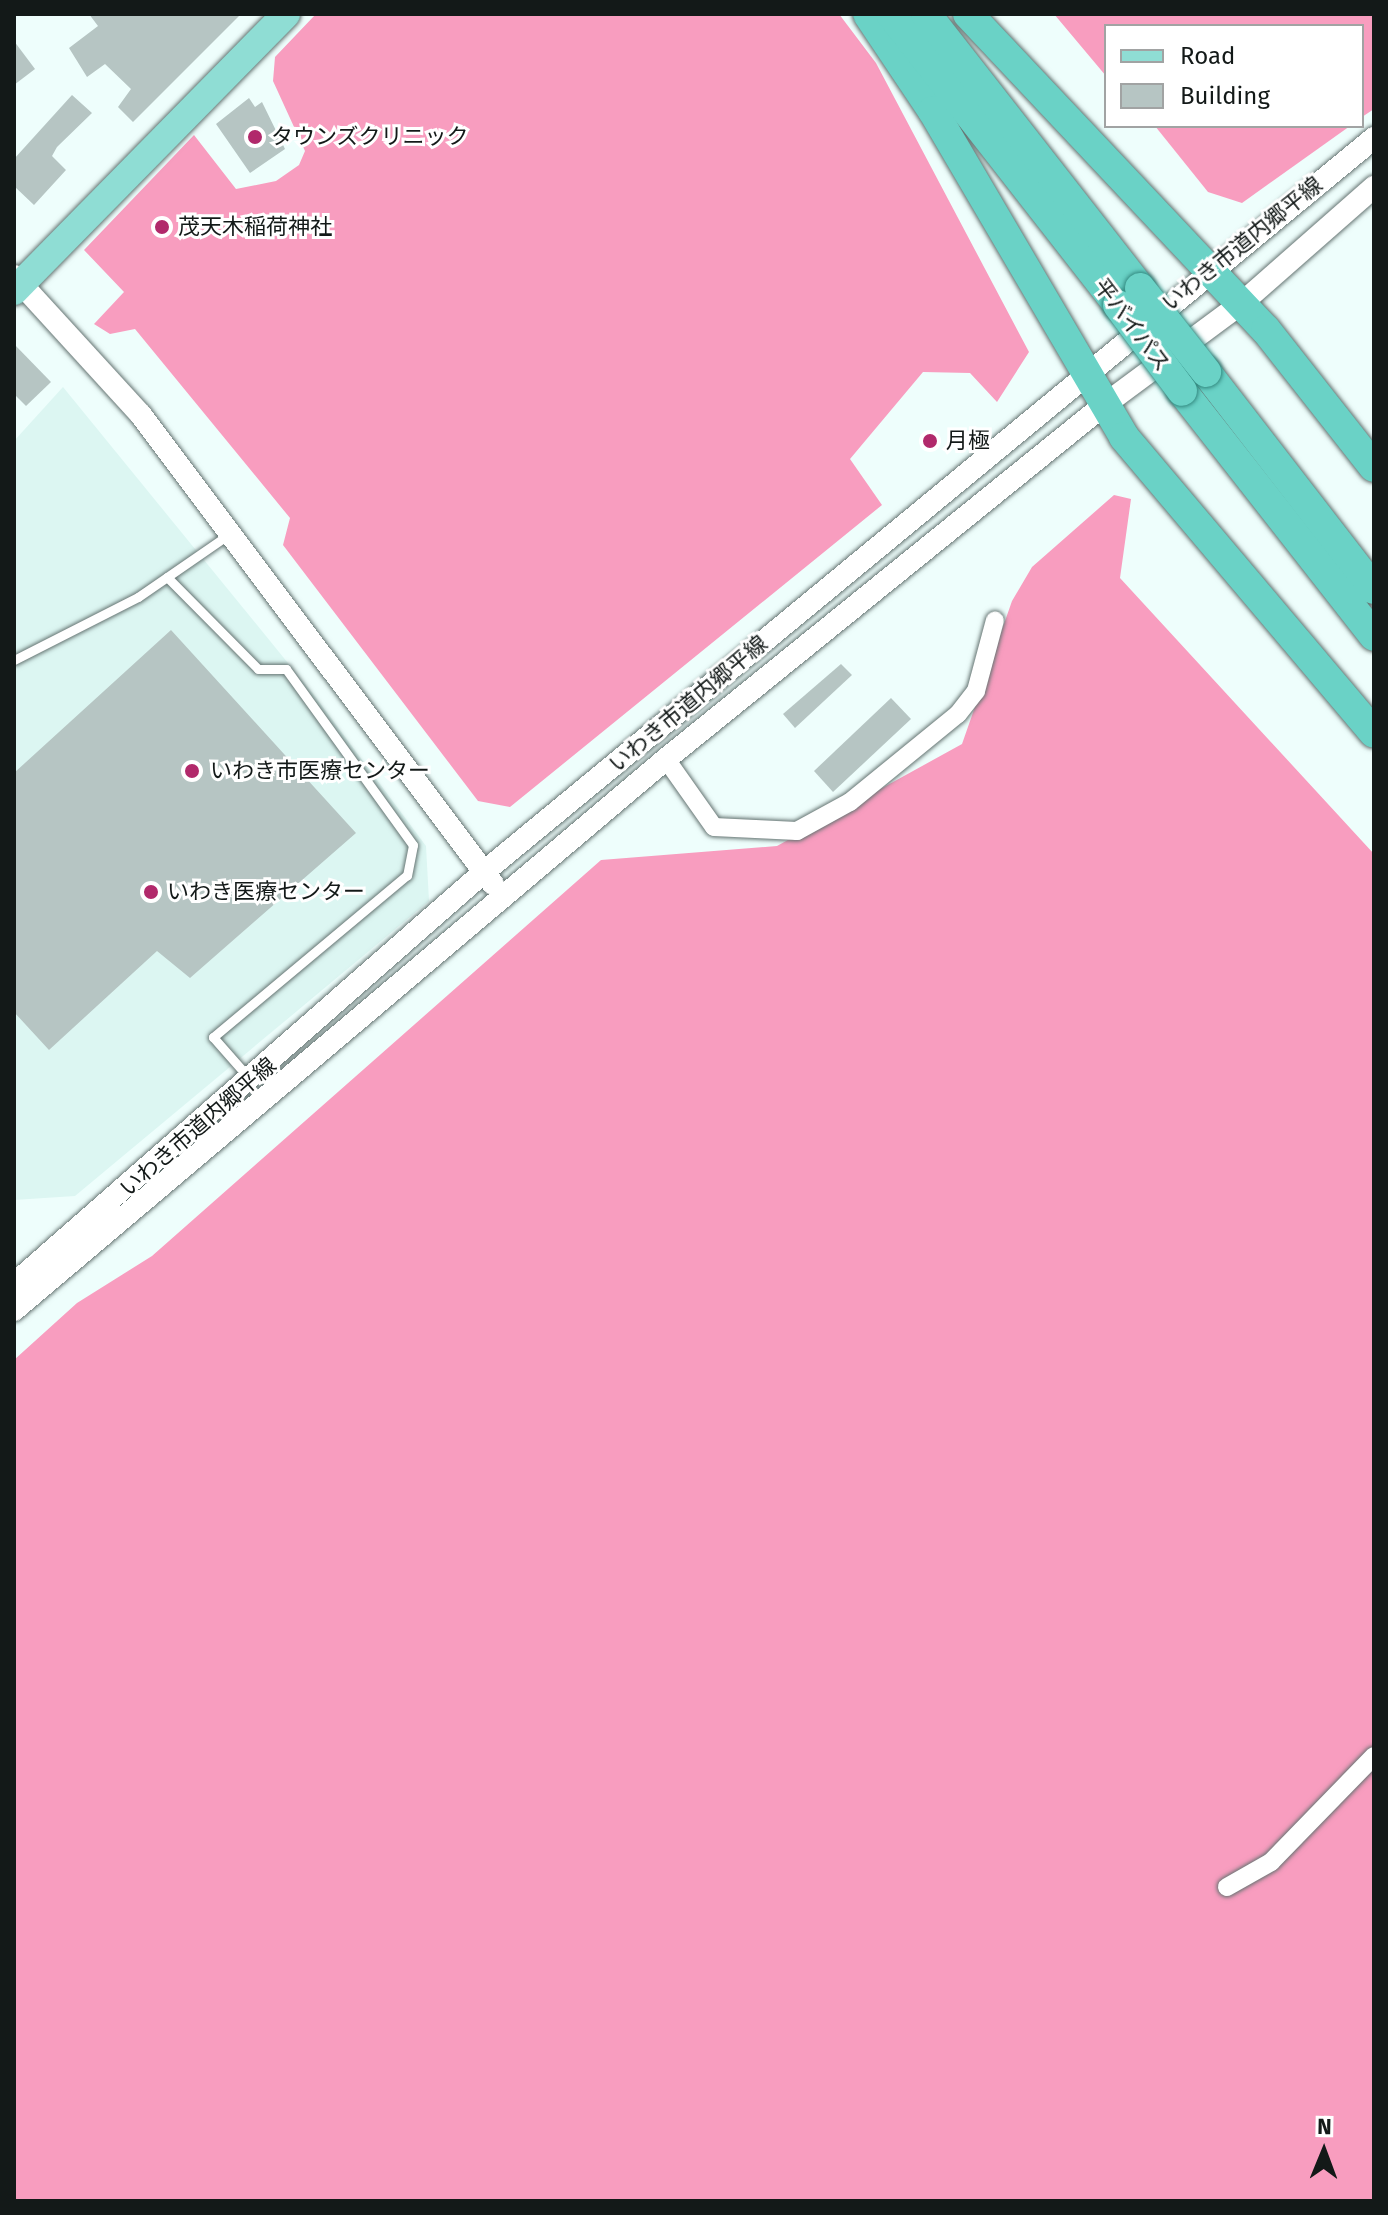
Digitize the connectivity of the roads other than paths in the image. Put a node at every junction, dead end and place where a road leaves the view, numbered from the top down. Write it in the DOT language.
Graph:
graph roads {
  1 [pos="868,14"];
  2 [pos="891,14"];
  3 [pos="926,14"];
  4 [pos="968,14"];
  5 [pos="277,17"];
  6 [pos="1374,138"];
  7 [pos="1374,187"];
  8 [pos="1210,270"];
  9 [pos="16,284"];
  10 [pos="1129,297"];
  11 [pos="1242,303"];
  12 [pos="1083,372"];
  13 [pos="1104,405"];
  14 [pos="1374,467"];
  15 [pos="229,534"];
  16 [pos="167,577"];
  17 [pos="1374,589"];
  18 [pos="995,620"];
  19 [pos="1374,636"];
  20 [pos="14,660"];
  21 [pos="1374,733"];
  22 [pos="666,759"];
  23 [pos="484,872"];
  24 [pos="503,896"];
  25 [pos="253,1082"];
  26 [pos="14,1284"];
  27 [pos="14,1310"];
  28 [pos="1374,1756"];
  29 [pos="1227,1887"];
  1 -- 12 [label="highway"];
  2 -- 10 [label="highway, 平バイパス"];
  3 -- 10 [label="highway, 平バイパス"];
  4 -- 8 [label="highway"];
  5 -- 9 [label="main road"];
  6 -- 8 [label="street, いわき市道内郷平線"];
  7 -- 11 [label="street, いわき市道内郷平線"];
  8 -- 11 [label="highway"];
  8 -- 12 [label="street, いわき市道内郷平線"];
  9 -- 15 [label="street"];
  10 -- 17 [label="highway, 平バイパス, bridge"];
  10 -- 19 [label="highway, 平バイパス, bridge"];
  11 -- 13 [label="street, いわき市道内郷平線"];
  11 -- 14 [label="highway"];
  12 -- 13 [label="highway"];
  12 -- 23 [label="street, いわき市道内郷平線"];
  13 -- 21 [label="highway"];
  13 -- 22 [label="street, いわき市道内郷平線"];
  15 -- 16 [label="lane"];
  15 -- 23 [label="street"];
  16 -- 20 [label="lane"];
  16 -- 25 [label="lane"];
  18 -- 22 [label="street"];
  22 -- 24 [label="street, いわき市道内郷平線"];
  23 -- 24 [label="street"];
  23 -- 25 [label="street, いわき市道内郷平線"];
  24 -- 27 [label="street, いわき市道内郷平線"];
  25 -- 26 [label="street, いわき市道内郷平線"];
  28 -- 29 [label="street"];
}
